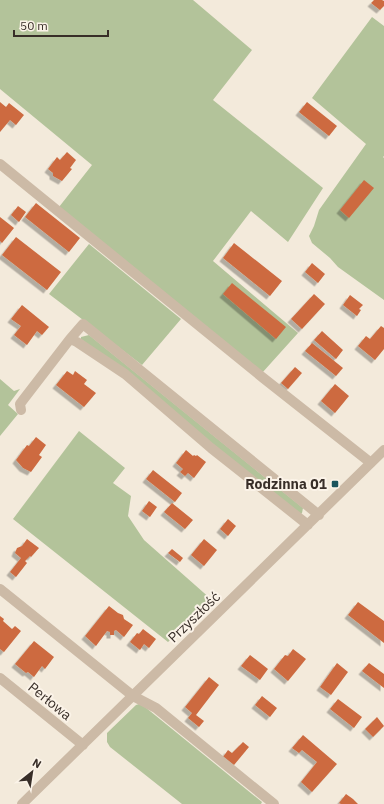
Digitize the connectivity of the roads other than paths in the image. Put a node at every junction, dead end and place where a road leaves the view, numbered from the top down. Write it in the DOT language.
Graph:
graph roads {
  1 [pos="0,164"];
  2 [pos="70,339"];
  3 [pos="21,410"];
  4 [pos="384,450"];
  5 [pos="371,463"];
  6 [pos="319,515"];
  7 [pos="308,525"];
  8 [pos="0,589"];
  9 [pos="0,678"];
  10 [pos="133,696"];
  11 [pos="83,745"];
  12 [pos="22,804"];
  13 [pos="274,804"];
  1 -- 5 [label="street"];
  2 -- 3 [label="street"];
  2 -- 6 [label="street"];
  2 -- 7 [label="street"];
  4 -- 5 [label="street, Przyszłość"];
  5 -- 6 [label="street, Przyszłość"];
  6 -- 7 [label="street, Przyszłość"];
  7 -- 10 [label="street, Przyszłość"];
  8 -- 10 [label="street"];
  9 -- 11 [label="street, Perłowa"];
  10 -- 11 [label="street, Przyszłość"];
  10 -- 13 [label="street"];
  11 -- 12 [label="street, Przyszłość"];
}
